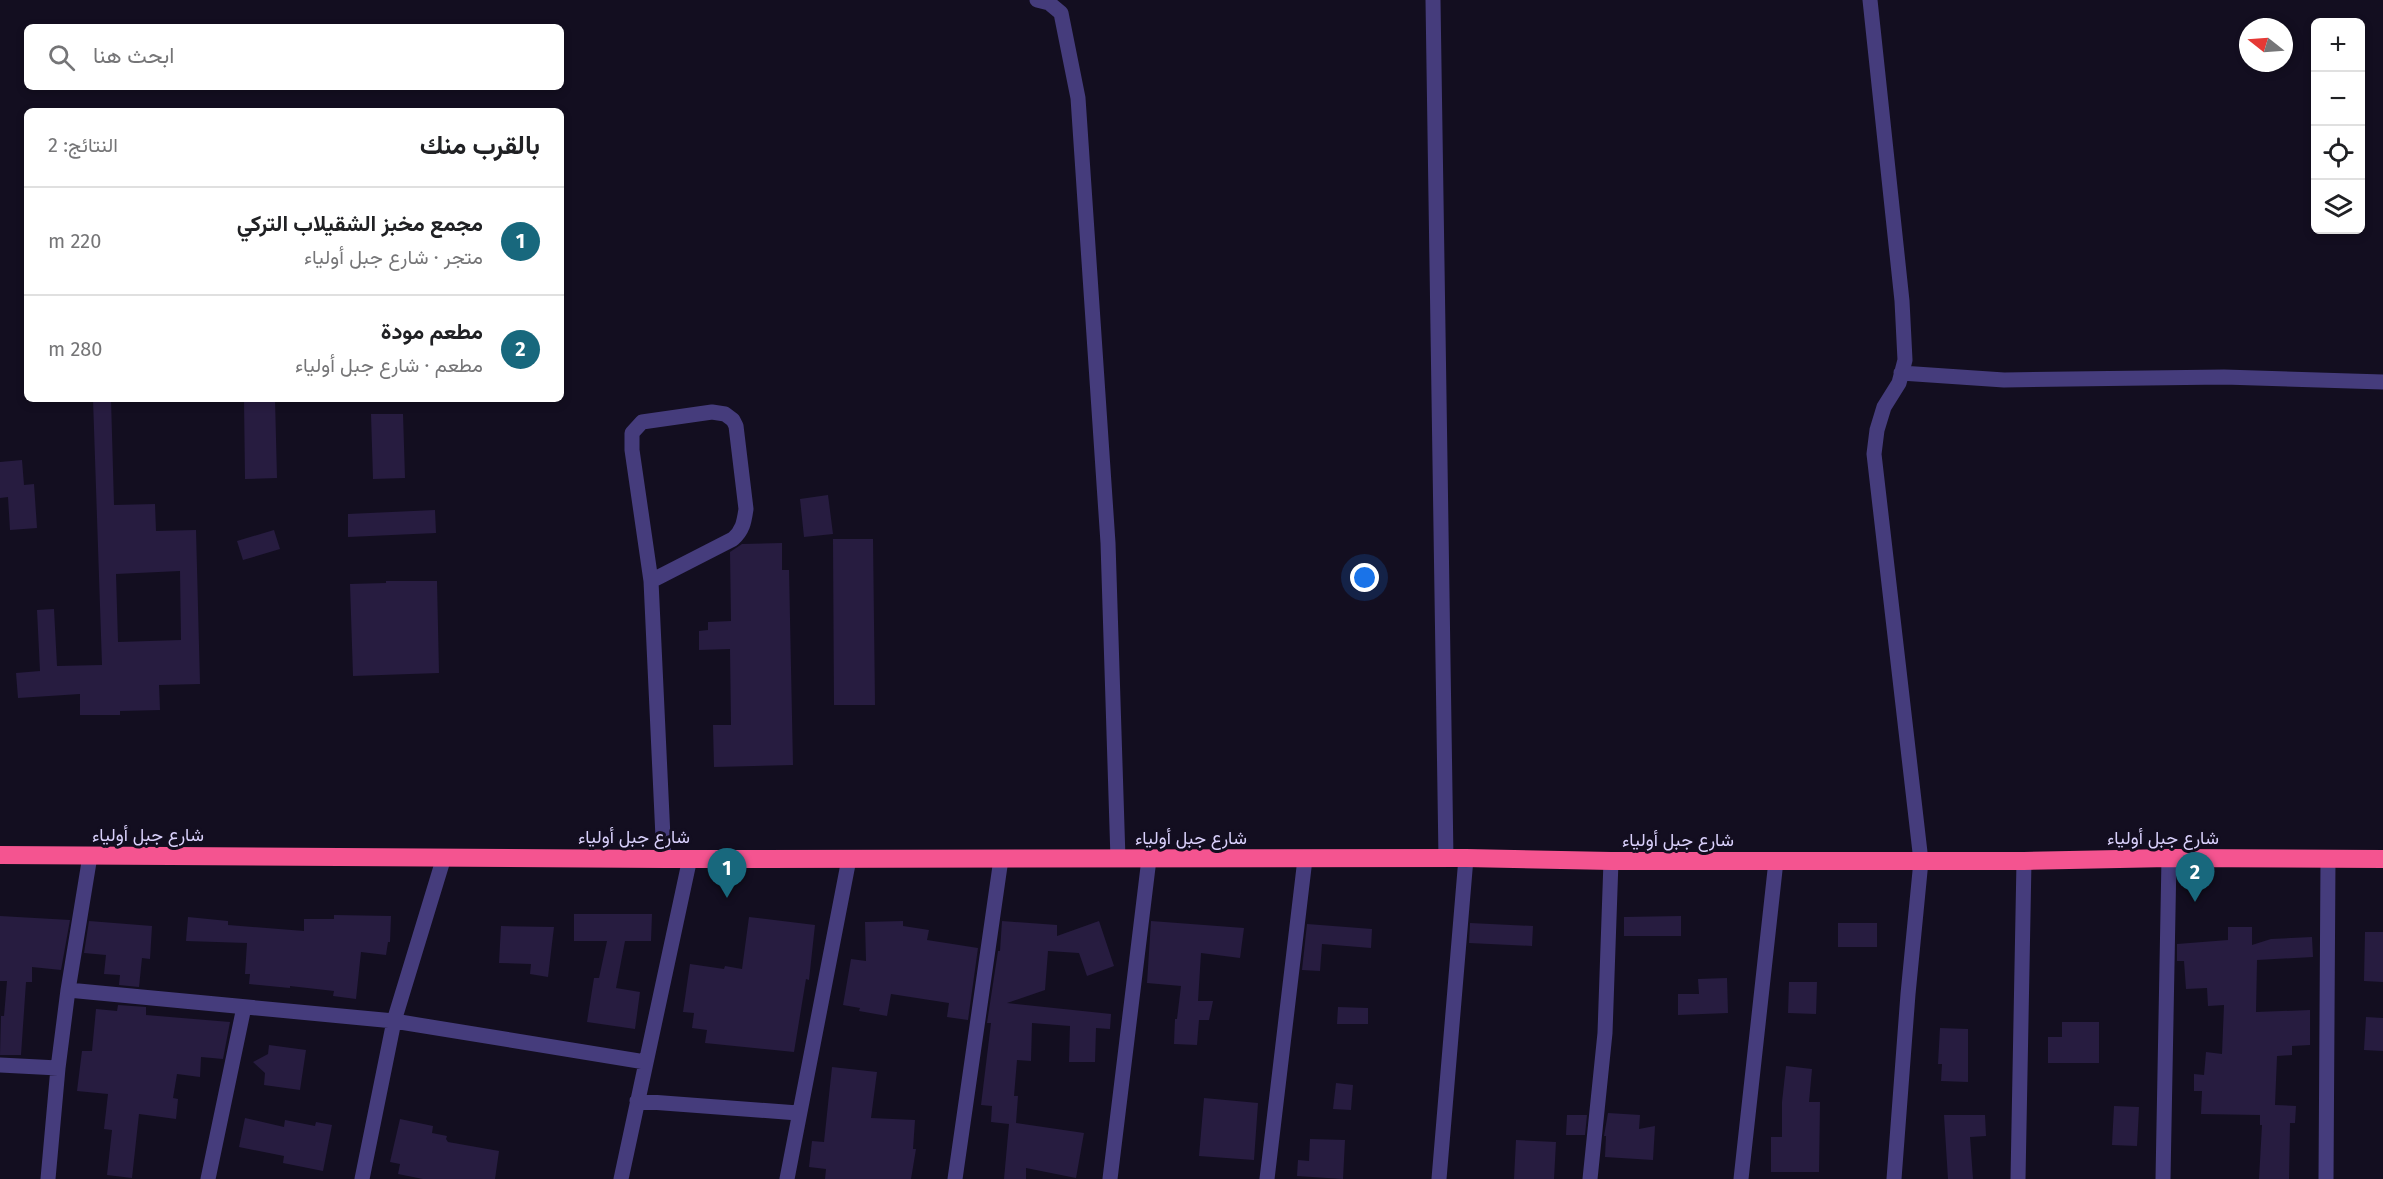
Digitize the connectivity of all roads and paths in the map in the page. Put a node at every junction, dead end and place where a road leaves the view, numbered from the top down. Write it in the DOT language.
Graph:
graph roads {
  1 [pos="1037,0"];
  2 [pos="1433,0"];
  3 [pos="1870,0"];
  4 [pos="1901,373"];
  5 [pos="2383,382"];
  6 [pos="651,581"];
  7 [pos="0,855"];
  8 [pos="90,856"];
  9 [pos="444,857"];
  10 [pos="690,858"];
  11 [pos="1466,858"];
  12 [pos="2169,858"];
  13 [pos="664,859"];
  14 [pos="849,859"];
  15 [pos="1000,859"];
  16 [pos="1118,859"];
  17 [pos="1305,859"];
  18 [pos="1446,859"];
  19 [pos="2328,859"];
  20 [pos="2383,859"];
  21 [pos="1149,860"];
  22 [pos="1611,861"];
  23 [pos="1776,861"];
  24 [pos="1922,861"];
  25 [pos="2024,861"];
  26 [pos="68,990"];
  27 [pos="244,1007"];
  28 [pos="394,1021"];
  29 [pos="645,1062"];
  30 [pos="0,1065"];
  31 [pos="58,1068"];
  32 [pos="637,1101"];
  33 [pos="798,1113"];
  34 [pos="48,1179"];
  35 [pos="208,1179"];
  36 [pos="362,1179"];
  37 [pos="621,1179"];
  38 [pos="787,1179"];
  39 [pos="955,1179"];
  40 [pos="1110,1179"];
  41 [pos="1267,1179"];
  42 [pos="1439,1179"];
  43 [pos="1590,1179"];
  44 [pos="1741,1179"];
  45 [pos="1894,1179"];
  46 [pos="2018,1179"];
  47 [pos="2163,1179"];
  48 [pos="2326,1179"];
  1 -- 16 [label="street"];
  2 -- 18 [label="street"];
  3 -- 4 [label="street"];
  4 -- 5 [label="street"];
  4 -- 24 [label="street"];
  6 -- 6 [label="street"];
  6 -- 13 [label="street"];
  7 -- 8 [label="highway, شارع جبل أولياء"];
  8 -- 9 [label="highway, شارع جبل أولياء"];
  8 -- 26 [label="street"];
  9 -- 13 [label="highway, شارع جبل أولياء"];
  9 -- 28 [label="street"];
  10 -- 13 [label="highway, شارع جبل أولياء"];
  10 -- 14 [label="highway, شارع جبل أولياء"];
  10 -- 29 [label="street"];
  11 -- 18 [label="highway, شارع جبل أولياء"];
  11 -- 22 [label="highway, شارع جبل أولياء"];
  11 -- 42 [label="street"];
  12 -- 19 [label="highway, شارع جبل أولياء"];
  12 -- 25 [label="highway, شارع جبل أولياء"];
  12 -- 47 [label="street"];
  14 -- 15 [label="highway, شارع جبل أولياء"];
  14 -- 33 [label="street"];
  15 -- 16 [label="highway, شارع جبل أولياء"];
  15 -- 39 [label="street"];
  16 -- 21 [label="highway, شارع جبل أولياء"];
  17 -- 18 [label="highway, شارع جبل أولياء"];
  17 -- 21 [label="highway, شارع جبل أولياء"];
  17 -- 41 [label="street"];
  19 -- 20 [label="highway, شارع جبل أولياء"];
  19 -- 48 [label="street"];
  21 -- 40 [label="street"];
  22 -- 23 [label="highway, شارع جبل أولياء"];
  22 -- 43 [label="street"];
  23 -- 24 [label="highway, شارع جبل أولياء"];
  23 -- 44 [label="street"];
  24 -- 25 [label="highway, شارع جبل أولياء"];
  24 -- 45 [label="street"];
  25 -- 46 [label="street"];
  26 -- 27 [label="street"];
  26 -- 31 [label="street"];
  27 -- 28 [label="street"];
  27 -- 35 [label="street"];
  28 -- 29 [label="street"];
  28 -- 36 [label="street"];
  29 -- 32 [label="street"];
  30 -- 31 [label="street"];
  31 -- 34 [label="street"];
  32 -- 33 [label="street"];
  32 -- 37 [label="street"];
  33 -- 38 [label="street"];
}
